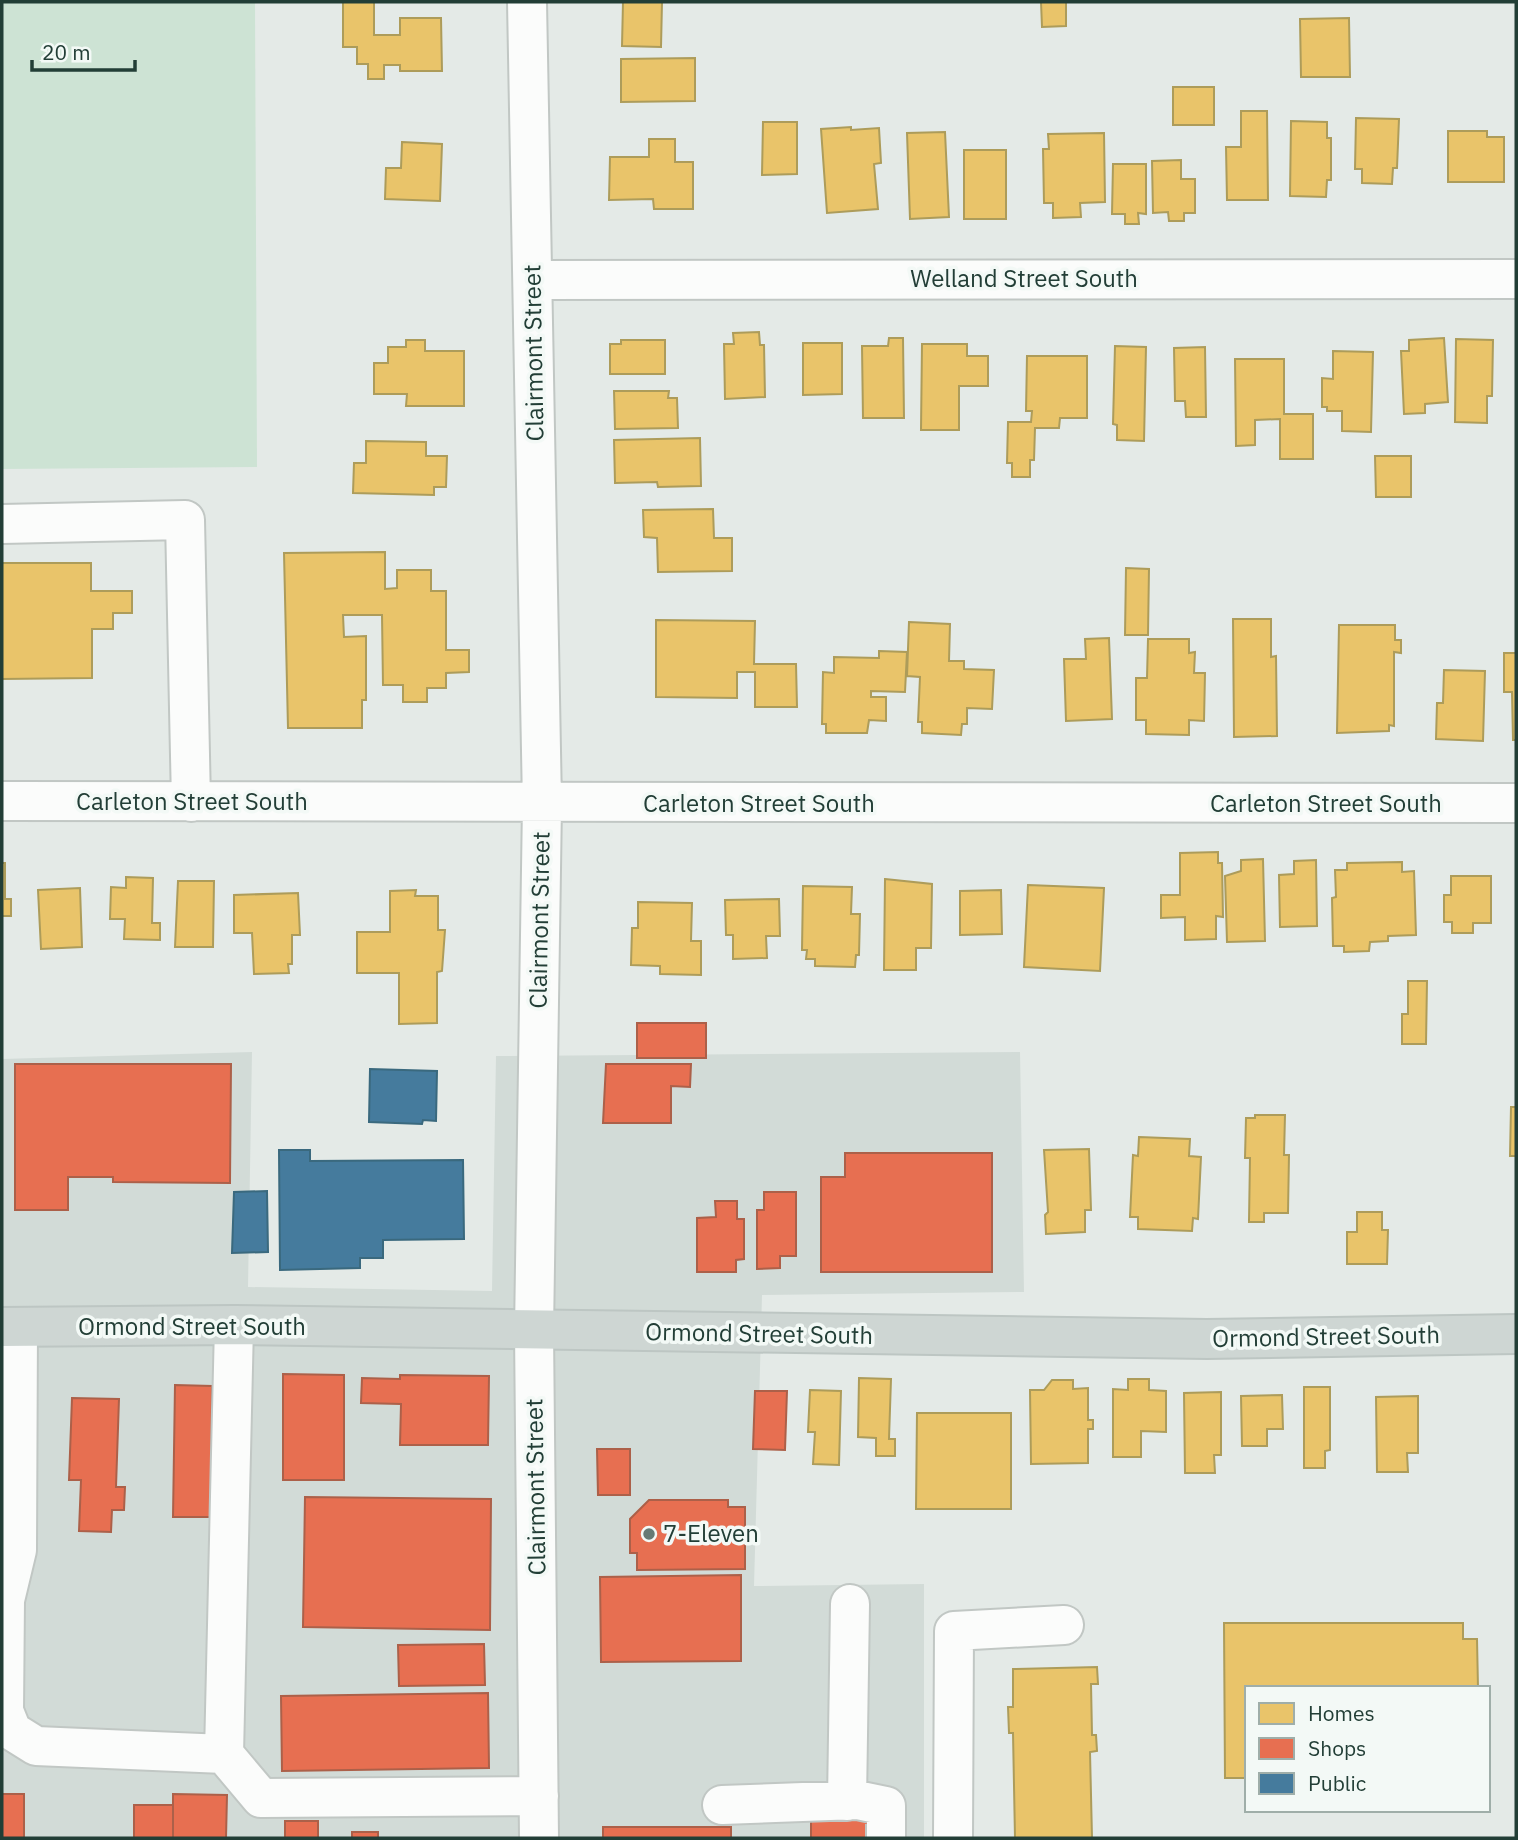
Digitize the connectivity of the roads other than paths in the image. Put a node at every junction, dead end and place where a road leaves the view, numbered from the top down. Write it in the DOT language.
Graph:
graph roads {
  1 [pos="527,2"];
  2 [pos="1516,279"];
  3 [pos="533,280"];
  4 [pos="2,524"];
  5 [pos="2,801"];
  6 [pos="191,803"];
  7 [pos="1516,803"];
  8 [pos="542,804"];
  9 [pos="234,1325"];
  10 [pos="10,1327"];
  11 [pos="534,1331"];
  12 [pos="1516,1334"];
  13 [pos="9,1549"];
  14 [pos="850,1604"];
  15 [pos="1064,1625"];
  16 [pos="224,1754"];
  17 [pos="539,1796"];
  18 [pos="847,1801"];
  19 [pos="723,1805"];
  20 [pos="539,1838"];
  21 [pos="886,1838"];
  22 [pos="953,1838"];
  1 -- 3 [label="street, Clairmont Street"];
  2 -- 3 [label="street, Welland Street South"];
  3 -- 8 [label="street, Clairmont Street"];
  4 -- 6 [label="street"];
  5 -- 6 [label="street, Carleton Street South"];
  6 -- 8 [label="street, Carleton Street South"];
  7 -- 8 [label="street, Carleton Street South"];
  8 -- 11 [label="street, Clairmont Street"];
  9 -- 10 [label="main road, Ormond Street South"];
  9 -- 11 [label="main road, Ormond Street South"];
  9 -- 16 [label="street"];
  10 -- 13 [label="street"];
  11 -- 12 [label="main road, Ormond Street South"];
  11 -- 17 [label="street, Clairmont Street"];
  13 -- 16 [label="street"];
  14 -- 18 [label="street"];
  15 -- 22 [label="street"];
  16 -- 17 [label="street"];
  17 -- 20 [label="street, Clairmont Street"];
  18 -- 19 [label="street"];
  18 -- 21 [label="street"];
}
